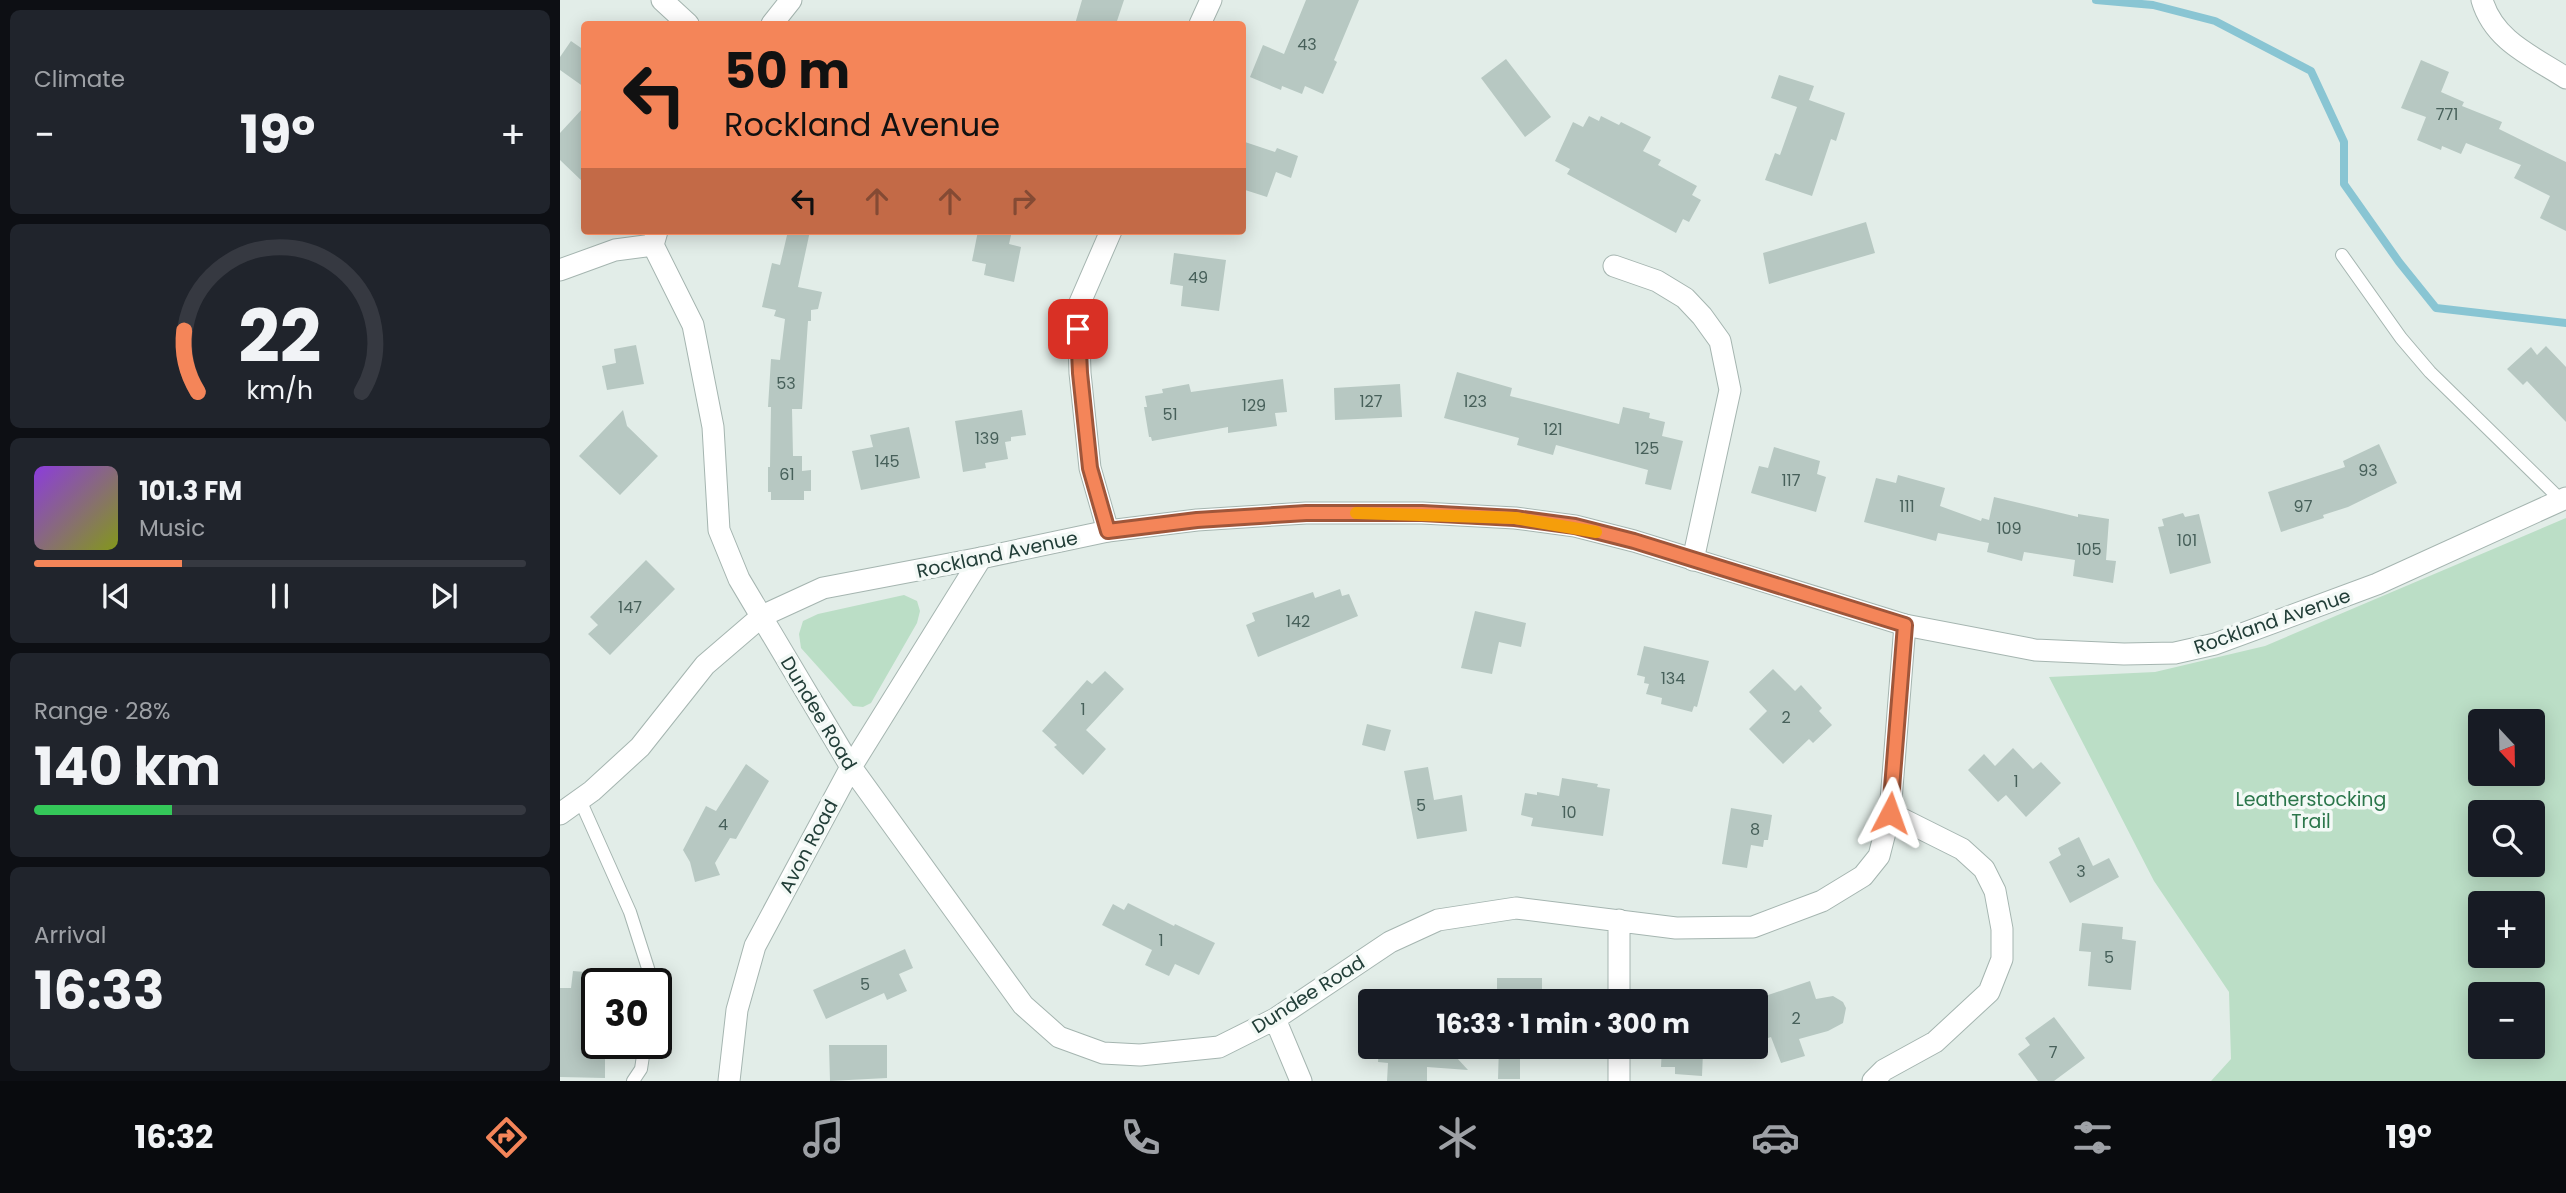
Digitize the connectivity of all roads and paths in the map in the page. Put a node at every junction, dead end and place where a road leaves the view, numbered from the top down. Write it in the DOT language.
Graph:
graph roads {
  1 [pos="662,0"];
  2 [pos="791,0"];
  3 [pos="1211,0"];
  4 [pos="2482,0"];
  5 [pos="685,21"];
  6 [pos="774,21"];
  7 [pos="1201,21"];
  8 [pos="2566,78"];
  9 [pos="1109,235"];
  10 [pos="655,238"];
  11 [pos="2342,255"];
  12 [pos="1614,266"];
  13 [pos="560,270"];
  14 [pos="2563,499"];
  15 [pos="1108,531"];
  16 [pos="981,558"];
  17 [pos="1693,560"];
  18 [pos="762,616"];
  19 [pos="1905,625"];
  20 [pos="851,767"];
  21 [pos="580,800"];
  22 [pos="1890,813"];
  23 [pos="560,814"];
  24 [pos="1619,920"];
  25 [pos="648,968"];
  26 [pos="1619,989"];
  27 [pos="1275,1019"];
  28 [pos="643,1059"];
  29 [pos="1619,1059"];
  30 [pos="633,1081"];
  31 [pos="729,1081"];
  32 [pos="1301,1081"];
  33 [pos="1619,1081"];
  34 [pos="1873,1081"];
  1 -- 5 [label="street"];
  2 -- 6 [label="street"];
  3 -- 7 [label="street"];
  4 -- 8 [label="street"];
  9 -- 15 [label="street"];
  10 -- 13 [label="street"];
  10 -- 18 [label="street, Dundee Road"];
  11 -- 14 [label="lane"];
  12 -- 17 [label="street"];
  14 -- 19 [label="street, Rockland Avenue"];
  15 -- 16 [label="street, Rockland Avenue"];
  15 -- 17 [label="street, Rockland Avenue"];
  16 -- 18 [label="street, Rockland Avenue"];
  16 -- 20 [label="street, Avon Road"];
  17 -- 19 [label="street, Rockland Avenue"];
  18 -- 20 [label="street, Dundee Road"];
  18 -- 21 [label="street, Rockland Avenue"];
  19 -- 22 [label="street, Dundee Road"];
  20 -- 27 [label="street, Dundee Road"];
  20 -- 31 [label="street, Avon Road"];
  21 -- 23 [label="street, Rockland Avenue"];
  21 -- 25 [label="lane"];
  22 -- 24 [label="street, Dundee Road"];
  22 -- 34 [label="street"];
  24 -- 26 [label="street"];
  24 -- 27 [label="street, Dundee Road"];
  27 -- 32 [label="street"];
  28 -- 30 [label="lane"];
  29 -- 33 [label="street"];
}
